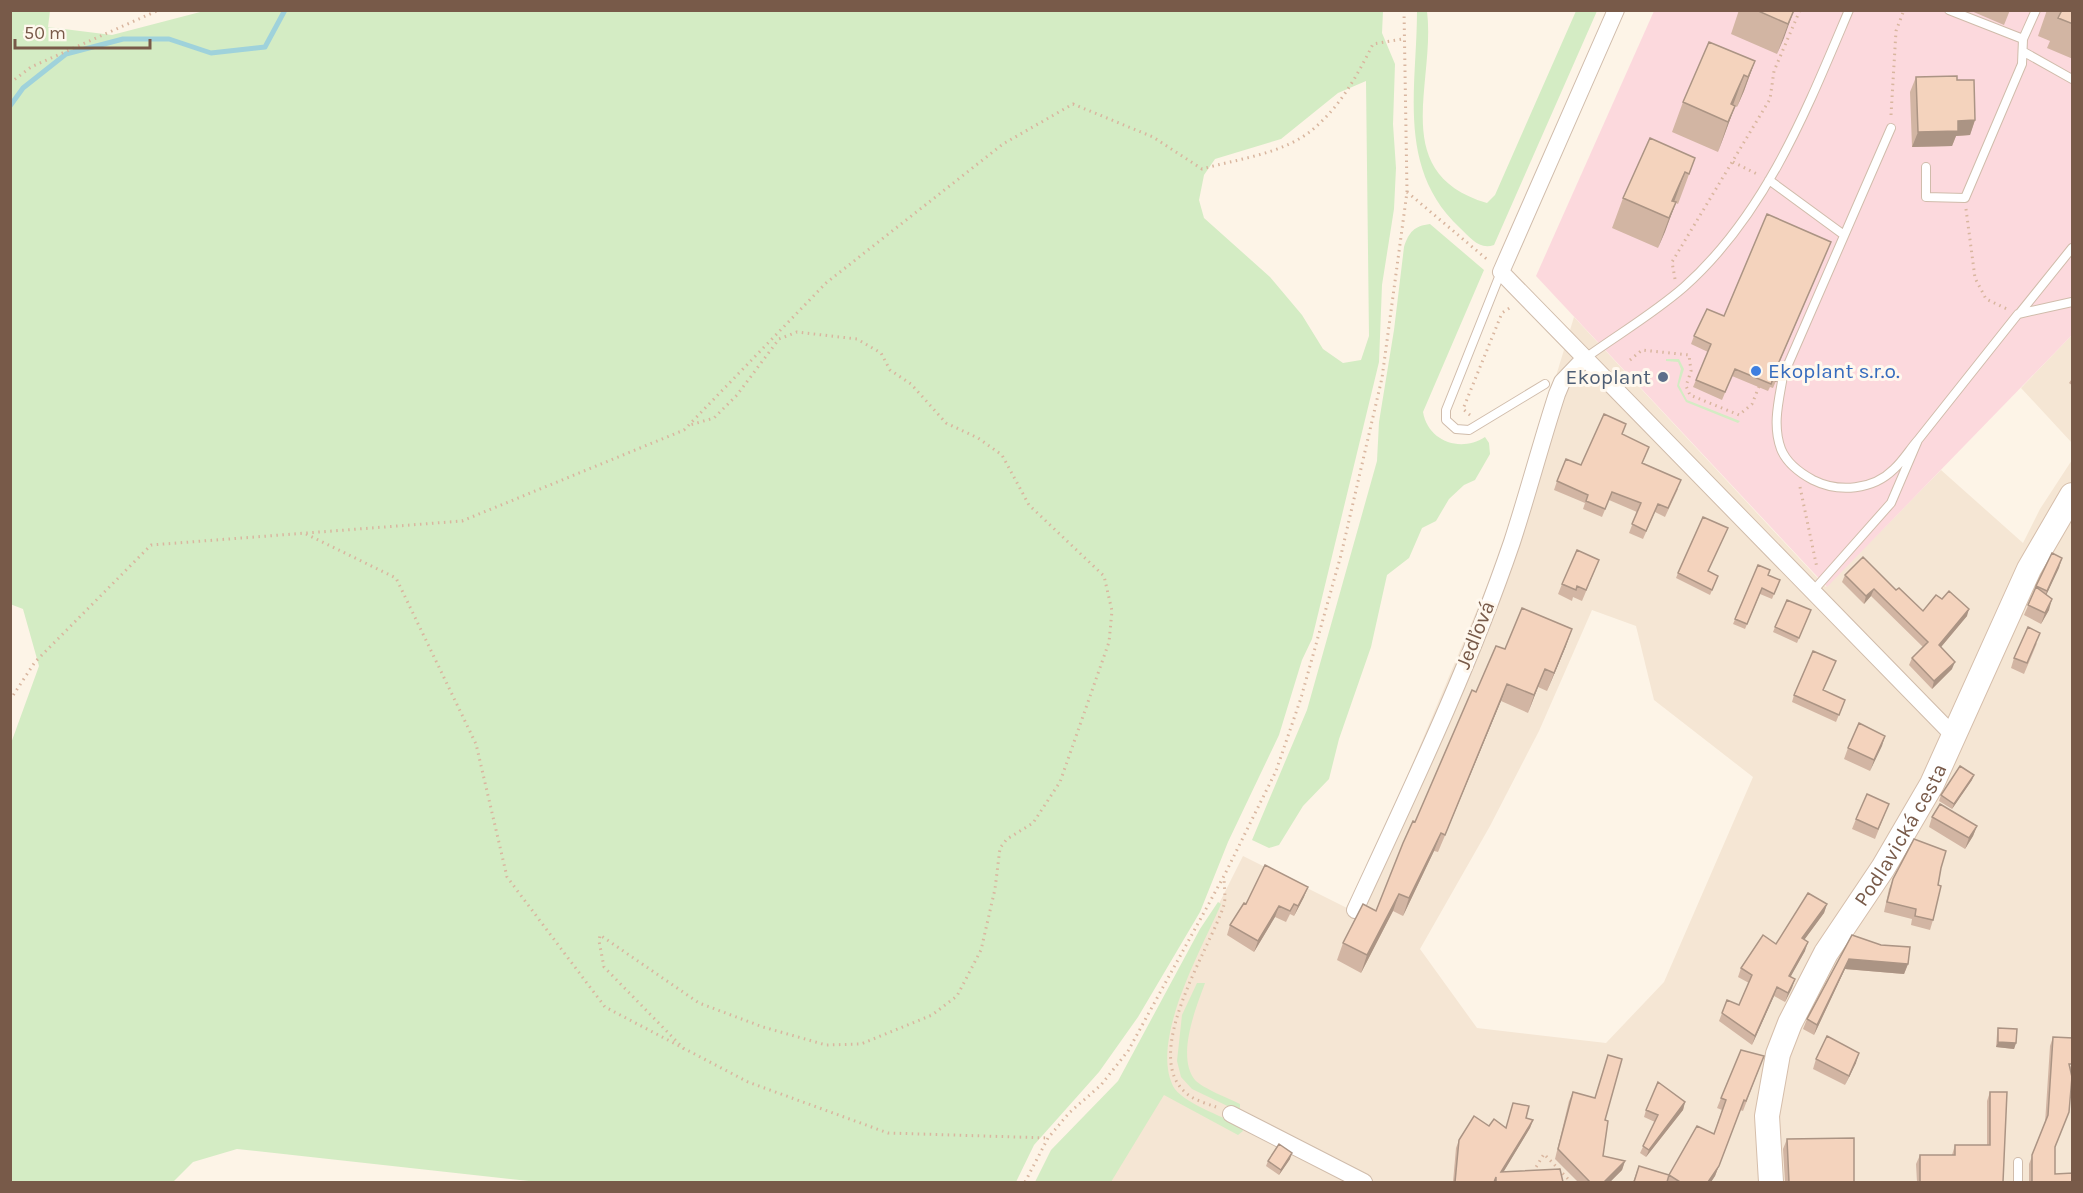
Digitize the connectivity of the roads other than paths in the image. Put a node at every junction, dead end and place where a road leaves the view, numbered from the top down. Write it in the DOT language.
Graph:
graph roads {
  1 [pos="1616,10"];
  2 [pos="1849,10"];
  3 [pos="1949,10"];
  4 [pos="2036,10"];
  5 [pos="2023,39"];
  6 [pos="2024,52"];
  7 [pos="2073,79"];
  8 [pos="1891,128"];
  9 [pos="1926,166"];
  10 [pos="1769,180"];
  11 [pos="1844,235"];
  12 [pos="2073,248"];
  13 [pos="1502,272"];
  14 [pos="2073,302"];
  15 [pos="2019,314"];
  16 [pos="1584,359"];
  17 [pos="1545,384"];
  18 [pos="1918,440"];
  19 [pos="2073,495"];
  20 [pos="1813,591"];
  21 [pos="1953,735"];
  22 [pos="1355,909"];
  23 [pos="1231,1114"];
  24 [pos="2018,1162"];
  25 [pos="1364,1182"];
  26 [pos="1771,1182"];
  27 [pos="2018,1182"];
  1 -- 13 [label="street"];
  2 -- 10 [label="lane"];
  3 -- 5 [label="lane"];
  4 -- 5 [label="lane"];
  5 -- 6 [label="lane"];
  6 -- 7 [label="lane"];
  6 -- 9 [label="lane"];
  8 -- 11 [label="lane"];
  10 -- 11 [label="lane"];
  10 -- 16 [label="lane"];
  11 -- 18 [label="lane"];
  12 -- 15 [label="lane"];
  13 -- 16 [label="street"];
  13 -- 17 [label="lane"];
  14 -- 15 [label="lane"];
  15 -- 18 [label="lane"];
  16 -- 20 [label="street"];
  16 -- 22 [label="street, Jedľová"];
  18 -- 20 [label="lane"];
  19 -- 21 [label="main road, Podlavická cesta"];
  20 -- 21 [label="street"];
  21 -- 26 [label="main road, Podlavická cesta"];
  23 -- 25 [label="street"];
  24 -- 27 [label="lane"];
}
